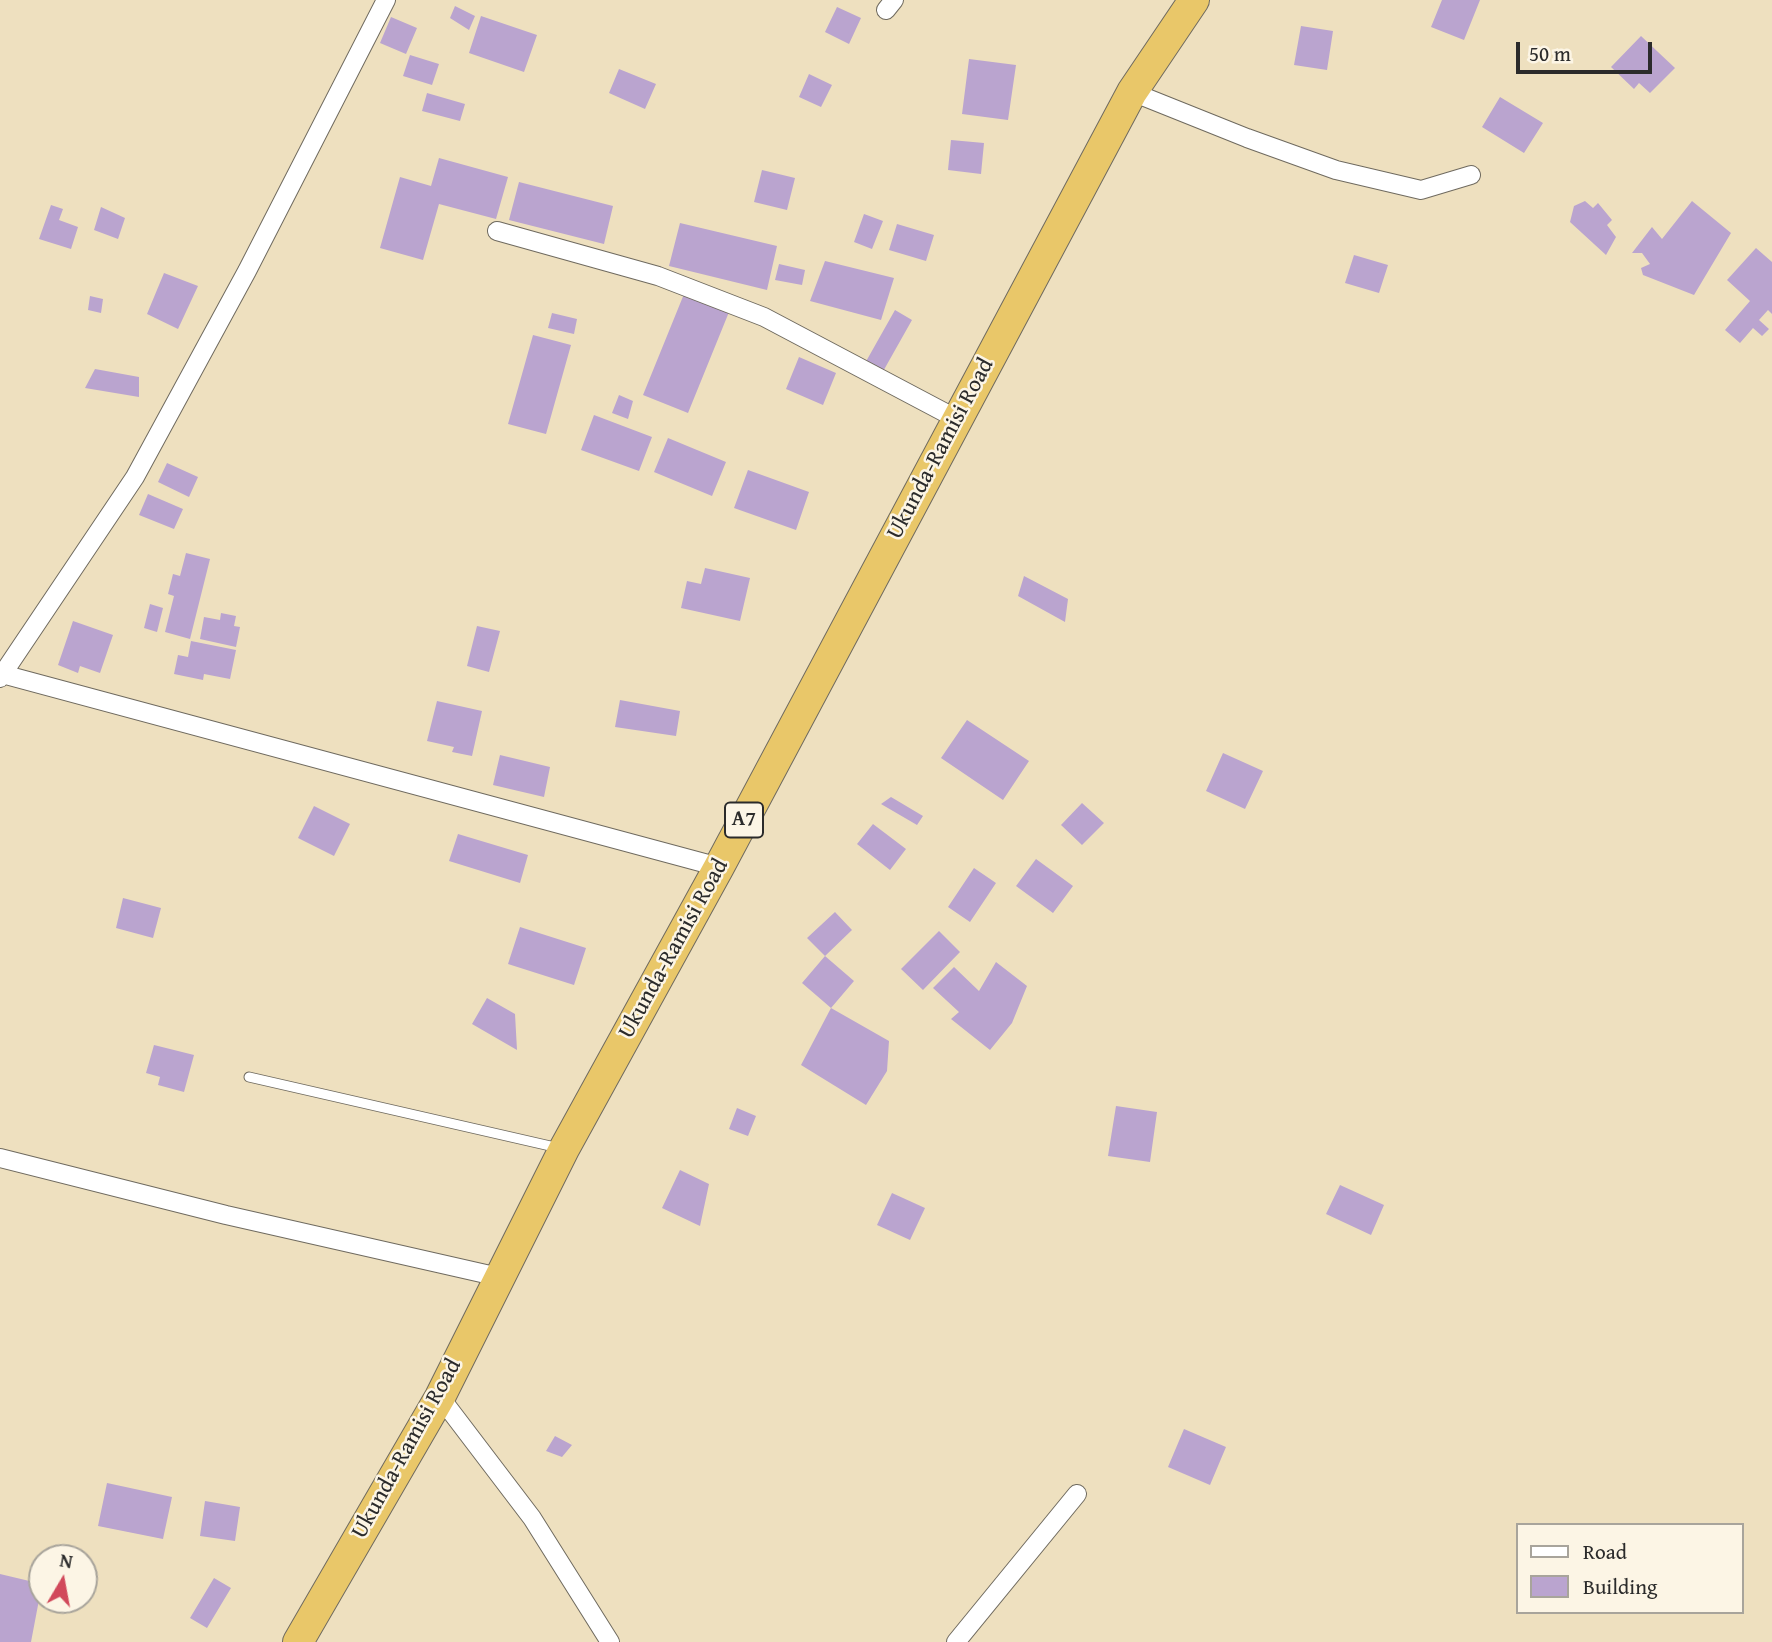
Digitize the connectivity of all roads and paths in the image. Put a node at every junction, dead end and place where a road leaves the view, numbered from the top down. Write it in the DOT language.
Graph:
graph roads {
  1 [pos="386,0"];
  2 [pos="1195,0"];
  3 [pos="1132,92"];
  4 [pos="1471,175"];
  5 [pos="497,231"];
  6 [pos="957,419"];
  7 [pos="1,676"];
  8 [pos="719,867"];
  9 [pos="249,1077"];
  10 [pos="564,1149"];
  11 [pos="0,1158"];
  12 [pos="499,1277"];
  13 [pos="440,1397"];
  14 [pos="1077,1494"];
  15 [pos="298,1642"];
  16 [pos="610,1642"];
  17 [pos="956,1642"];
  1 -- 7 [label="street"];
  2 -- 3 [label="highway, Ukunda-Ramisi Road / A7"];
  3 -- 4 [label="street"];
  3 -- 6 [label="highway, Ukunda-Ramisi Road / A7"];
  5 -- 6 [label="street"];
  6 -- 8 [label="highway, Ukunda-Ramisi Road / A7"];
  7 -- 8 [label="street"];
  8 -- 10 [label="highway, Ukunda-Ramisi Road / A7"];
  9 -- 10 [label="lane"];
  10 -- 12 [label="highway, Ukunda-Ramisi Road / A7"];
  11 -- 12 [label="street"];
  12 -- 13 [label="highway, Ukunda-Ramisi Road / A7"];
  13 -- 15 [label="highway, Ukunda-Ramisi Road / A7"];
  13 -- 16 [label="street"];
  14 -- 17 [label="street"];
}
